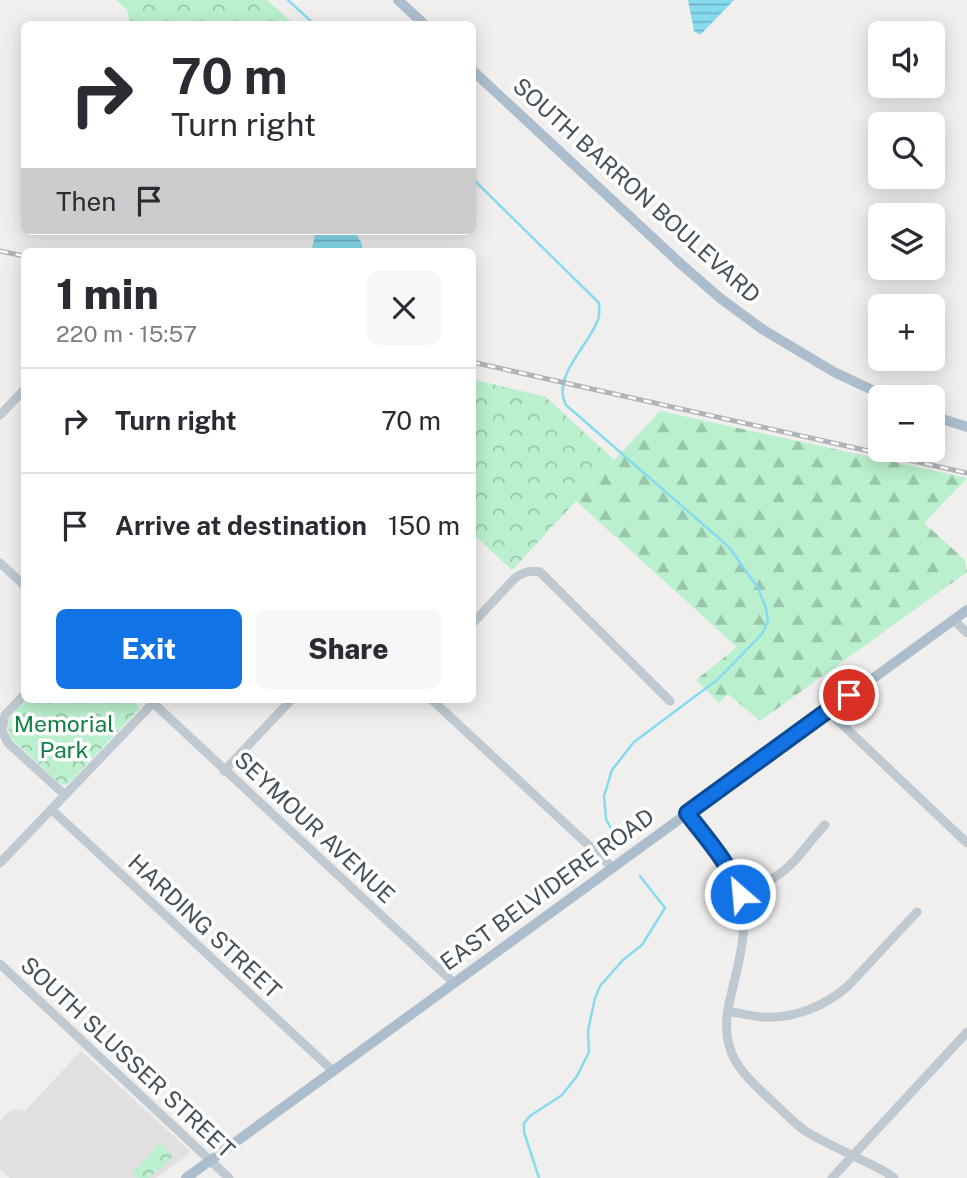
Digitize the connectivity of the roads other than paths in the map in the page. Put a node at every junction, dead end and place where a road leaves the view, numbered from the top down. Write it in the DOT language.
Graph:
graph roads {
  1 [pos="398,0"];
  2 [pos="421,21"];
  3 [pos="476,74"];
  4 [pos="868,388"];
  5 [pos="21,393"];
  6 [pos="0,415"];
  7 [pos="945,420"];
  8 [pos="967,427"];
  9 [pos="0,563"];
  10 [pos="21,582"];
  11 [pos="967,610"];
  12 [pos="476,620"];
  13 [pos="954,620"];
  14 [pos="967,633"];
  15 [pos="21,698"];
  16 [pos="670,701"];
  17 [pos="150,703"];
  18 [pos="154,703"];
  19 [pos="288,703"];
  20 [pos="435,703"];
  21 [pos="828,710"];
  22 [pos="225,771"];
  23 [pos="65,795"];
  24 [pos="51,809"];
  25 [pos="687,813"];
  26 [pos="825,825"];
  27 [pos="967,843"];
  28 [pos="0,863"];
  29 [pos="612,867"];
  30 [pos="740,894"];
  31 [pos="918,912"];
  32 [pos="0,964"];
  33 [pos="453,983"];
  34 [pos="728,1011"];
  35 [pos="967,1031"];
  36 [pos="333,1071"];
  37 [pos="853,1155"];
  38 [pos="210,1160"];
  39 [pos="186,1178"];
  40 [pos="229,1178"];
  41 [pos="832,1178"];
  42 [pos="894,1178"];
  1 -- 2 [label="main road"];
  3 -- 4 [label="main road, SOUTH BARRON BOULEVARD"];
  5 -- 6 [label="street"];
  7 -- 8 [label="main road"];
  9 -- 10 [label="street"];
  11 -- 13 [label="main road, EAST BELVIDERE ROAD"];
  12 -- 16 [label="street"];
  13 -- 14 [label="street"];
  13 -- 21 [label="main road, EAST BELVIDERE ROAD"];
  15 -- 23 [label="street"];
  17 -- 23 [label="street"];
  18 -- 22 [label="street, SEYMOUR AVENUE"];
  19 -- 22 [label="street"];
  20 -- 29 [label="street"];
  21 -- 25 [label="main road, EAST BELVIDERE ROAD"];
  21 -- 27 [label="street"];
  22 -- 33 [label="street, SEYMOUR AVENUE"];
  23 -- 24 [label="street"];
  24 -- 28 [label="street"];
  24 -- 36 [label="street, HARDING STREET"];
  25 -- 29 [label="main road, EAST BELVIDERE ROAD"];
  25 -- 30 [label="street"];
  26 -- 30 [label="street"];
  29 -- 33 [label="main road, EAST BELVIDERE ROAD"];
  30 -- 34 [label="street"];
  31 -- 34 [label="street"];
  32 -- 38 [label="street, SOUTH SLUSSER STREET"];
  33 -- 36 [label="main road, EAST BELVIDERE ROAD"];
  34 -- 37 [label="street"];
  35 -- 37 [label="street"];
  36 -- 38 [label="main road, EAST BELVIDERE ROAD"];
  37 -- 41 [label="street"];
  37 -- 42 [label="street"];
  38 -- 39 [label="main road, EAST BELVIDERE ROAD"];
  38 -- 40 [label="street, SOUTH SLUSSER STREET"];
}
